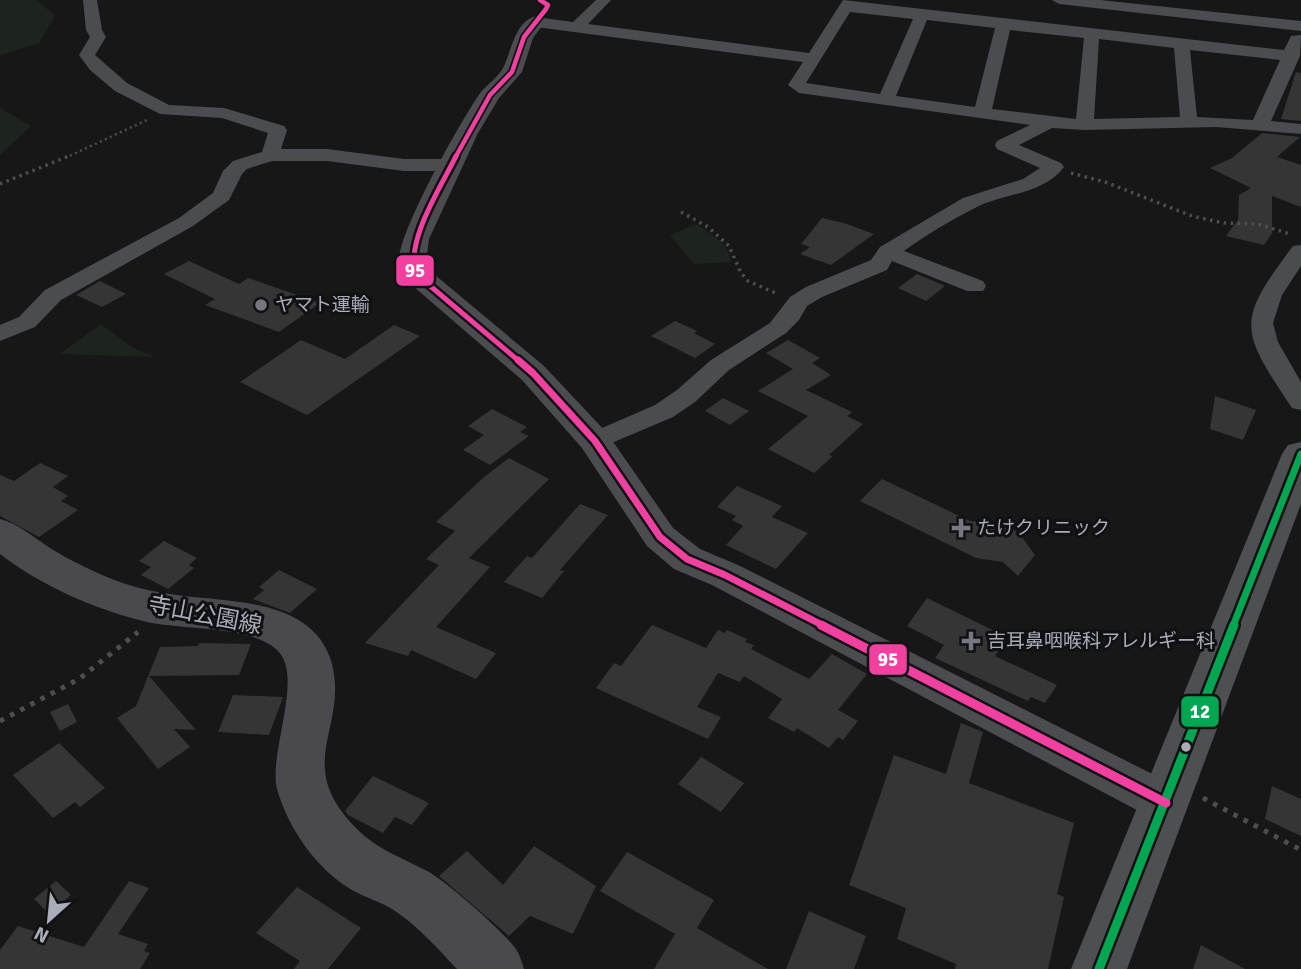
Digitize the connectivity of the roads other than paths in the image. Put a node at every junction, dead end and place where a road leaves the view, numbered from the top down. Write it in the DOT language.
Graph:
graph roads {
  1 [pos="90,0"];
  2 [pos="604,0"];
  3 [pos="1057,0"];
  4 [pos="848,4"];
  5 [pos="538,11"];
  6 [pos="922,15"];
  7 [pos="1004,24"];
  8 [pos="579,25"];
  9 [pos="1301,26"];
  10 [pos="1051,29"];
  11 [pos="1093,34"];
  12 [pos="1182,44"];
  13 [pos="1292,56"];
  14 [pos="813,58"];
  15 [pos="886,100"];
  16 [pos="983,112"];
  17 [pos="1051,122"];
  18 [pos="1189,122"];
  19 [pos="1085,125"];
  20 [pos="1260,125"];
  21 [pos="1301,129"];
  22 [pos="270,155"];
  23 [pos="451,165"];
  24 [pos="1301,251"];
  25 [pos="888,252"];
  26 [pos="975,286"];
  27 [pos="0,334"];
  28 [pos="1301,402"];
  29 [pos="595,440"];
  30 [pos="1298,473"];
  31 [pos="0,533"];
  32 [pos="1170,793"];
  33 [pos="496,969"];
  34 [pos="1099,969"];
  1 -- 22 [label="street"];
  2 -- 8 [label="street"];
  3 -- 9 [label="street"];
  3 -- 10 [label="street"];
  4 -- 6 [label="street"];
  4 -- 14 [label="street"];
  5 -- 8 [label="street"];
  5 -- 23 [label="street"];
  6 -- 7 [label="street"];
  6 -- 15 [label="street"];
  7 -- 10 [label="street"];
  7 -- 16 [label="street"];
  8 -- 14 [label="street"];
  9 -- 13 [label="street"];
  10 -- 11 [label="street"];
  11 -- 12 [label="street"];
  11 -- 19 [label="street"];
  12 -- 13 [label="street"];
  12 -- 18 [label="street"];
  13 -- 20 [label="street"];
  14 -- 15 [label="street"];
  15 -- 16 [label="street"];
  16 -- 17 [label="street"];
  17 -- 19 [label="street"];
  17 -- 25 [label="street"];
  18 -- 19 [label="street"];
  18 -- 20 [label="street"];
  20 -- 21 [label="street"];
  22 -- 23 [label="street"];
  22 -- 27 [label="street"];
  23 -- 29 [label="street"];
  24 -- 28 [label="street"];
  25 -- 26 [label="street"];
  25 -- 29 [label="street"];
  29 -- 32 [label="street"];
  30 -- 32 [label="main road"];
  31 -- 33 [label="main road, 寺山公園線"];
  32 -- 34 [label="main road"];
}
